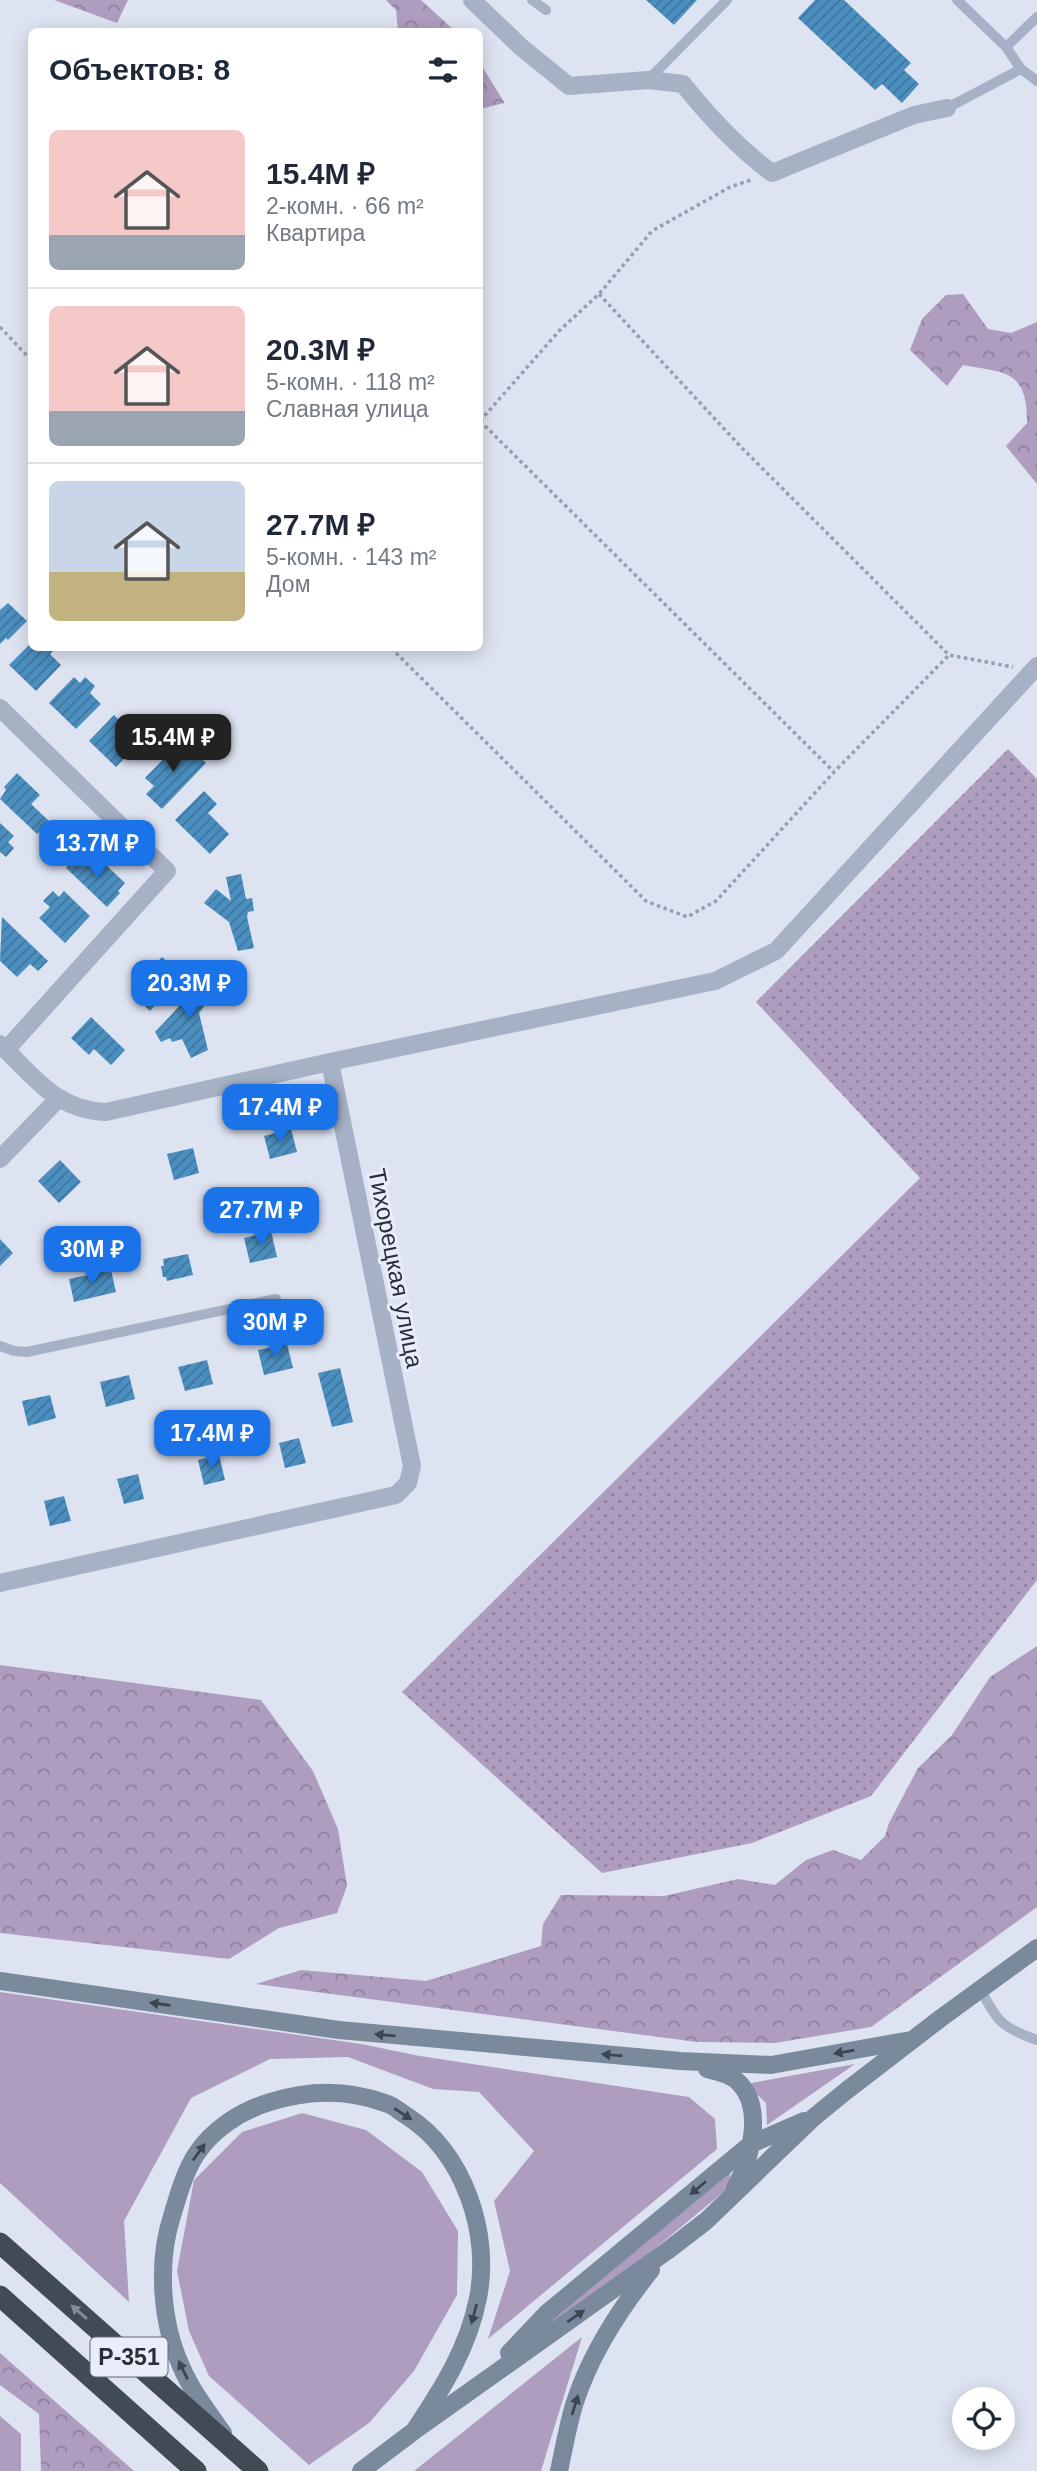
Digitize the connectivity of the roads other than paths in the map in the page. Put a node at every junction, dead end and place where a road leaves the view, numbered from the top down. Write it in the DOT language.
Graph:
graph roads {
  1 [pos="472,0"];
  2 [pos="533,0"];
  3 [pos="727,0"];
  4 [pos="957,0"];
  5 [pos="546,10"];
  6 [pos="1037,17"];
  7 [pos="1006,47"];
  8 [pos="1021,69"];
  9 [pos="648,80"];
  10 [pos="1037,81"];
  11 [pos="947,108"];
  12 [pos="1033,671"];
  13 [pos="0,708"];
  14 [pos="3,1047"];
  15 [pos="330,1062"];
  16 [pos="58,1099"];
  17 [pos="0,1158"];
  18 [pos="276,1299"];
  19 [pos="0,1346"];
  20 [pos="0,1583"];
  21 [pos="1037,1948"];
  22 [pos="0,1981"];
  23 [pos="981,1990"];
  24 [pos="911,2040"];
  25 [pos="1037,2040"];
  26 [pos="680,2061"];
  27 [pos="813,2118"];
  28 [pos="751,2144"];
  29 [pos="727,2201"];
  30 [pos="0,2243"];
  31 [pos="667,2251"];
  32 [pos="0,2296"];
  33 [pos="480,2384"];
  34 [pos="414,2431"];
  35 [pos="233,2448"];
  36 [pos="196,2471"];
  37 [pos="258,2471"];
  38 [pos="361,2471"];
  39 [pos="559,2471"];
  1 -- 9 [label="street"];
  2 -- 5 [label="lane"];
  3 -- 9 [label="lane"];
  4 -- 7 [label="lane"];
  6 -- 7 [label="lane"];
  7 -- 8 [label="lane"];
  8 -- 10 [label="lane"];
  8 -- 11 [label="lane"];
  9 -- 11 [label="street"];
  12 -- 15 [label="street"];
  13 -- 14 [label="street"];
  14 -- 16 [label="street"];
  15 -- 16 [label="street"];
  15 -- 20 [label="street, Тихорецкая улица"];
  16 -- 17 [label="street"];
  18 -- 19 [label="lane"];
  21 -- 23 [label="main road"];
  26 -- 22 [label="main road, one-way"];
  23 -- 24 [label="main road"];
  23 -- 25 [label="lane"];
  24 -- 26 [label="main road, one-way"];
  24 -- 27 [label="main road"];
  26 -- 28 [label="main road"];
  27 -- 28 [label="main road"];
  27 -- 29 [label="main road"];
  28 -- 29 [label="main road"];
  28 -- 33 [label="main road, one-way"];
  29 -- 31 [label="main road"];
  35 -- 30 [label="highway, Р-351, one-way"];
  33 -- 31 [label="main road, one-way"];
  39 -- 31 [label="main road, one-way"];
  32 -- 36 [label="highway, Р-351"];
  33 -- 34 [label="main road"];
  35 -- 34 [label="main road, one-way"];
  34 -- 38 [label="main road"];
  35 -- 37 [label="highway, Р-351"];
}
